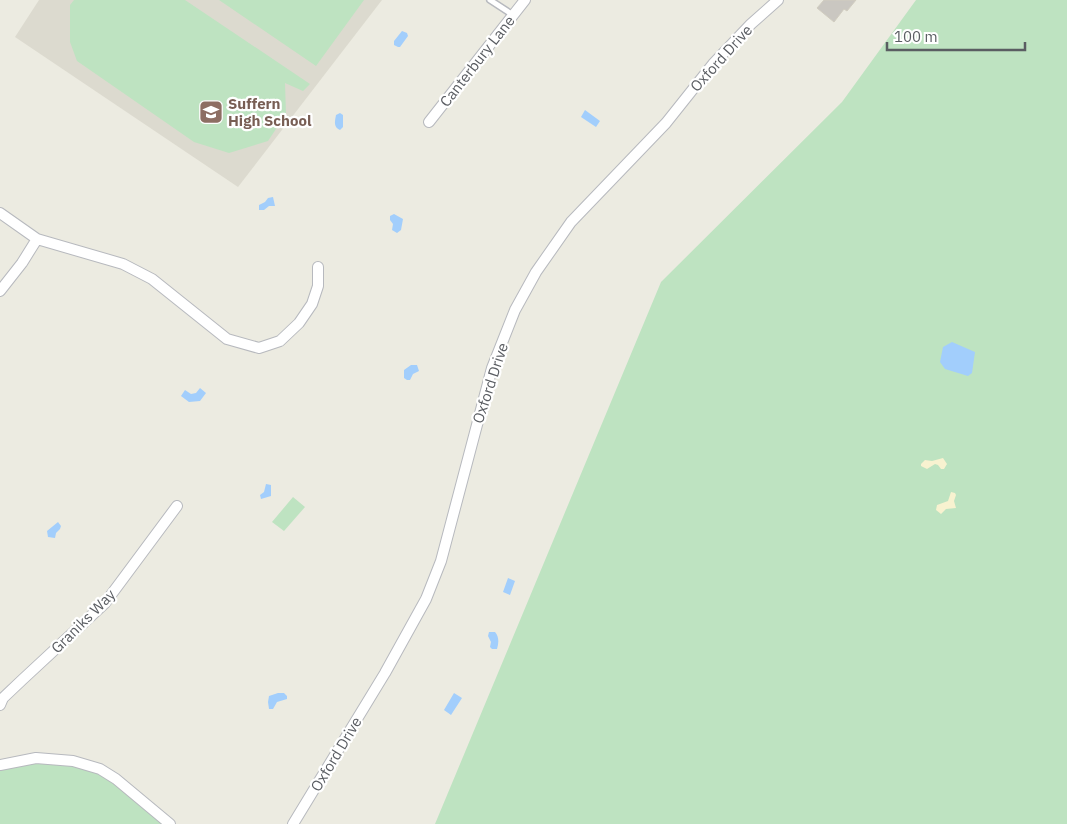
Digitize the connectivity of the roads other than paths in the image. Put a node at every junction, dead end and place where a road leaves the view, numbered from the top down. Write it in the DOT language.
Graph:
graph roads {
  1 [pos="490,0"];
  2 [pos="525,0"];
  3 [pos="778,0"];
  4 [pos="513,15"];
  5 [pos="429,122"];
  6 [pos="0,212"];
  7 [pos="37,239"];
  8 [pos="318,267"];
  9 [pos="0,291"];
  10 [pos="177,506"];
  11 [pos="0,706"];
  12 [pos="1,762"];
  13 [pos="170,824"];
  14 [pos="293,824"];
  1 -- 4 [label="lane"];
  2 -- 4 [label="street, Canterbury Lane"];
  3 -- 14 [label="street, Oxford Drive"];
  4 -- 5 [label="street, Canterbury Lane"];
  6 -- 7 [label="street"];
  7 -- 8 [label="street"];
  7 -- 9 [label="street"];
  10 -- 11 [label="street, Graniks Way"];
  12 -- 13 [label="street"];
}
